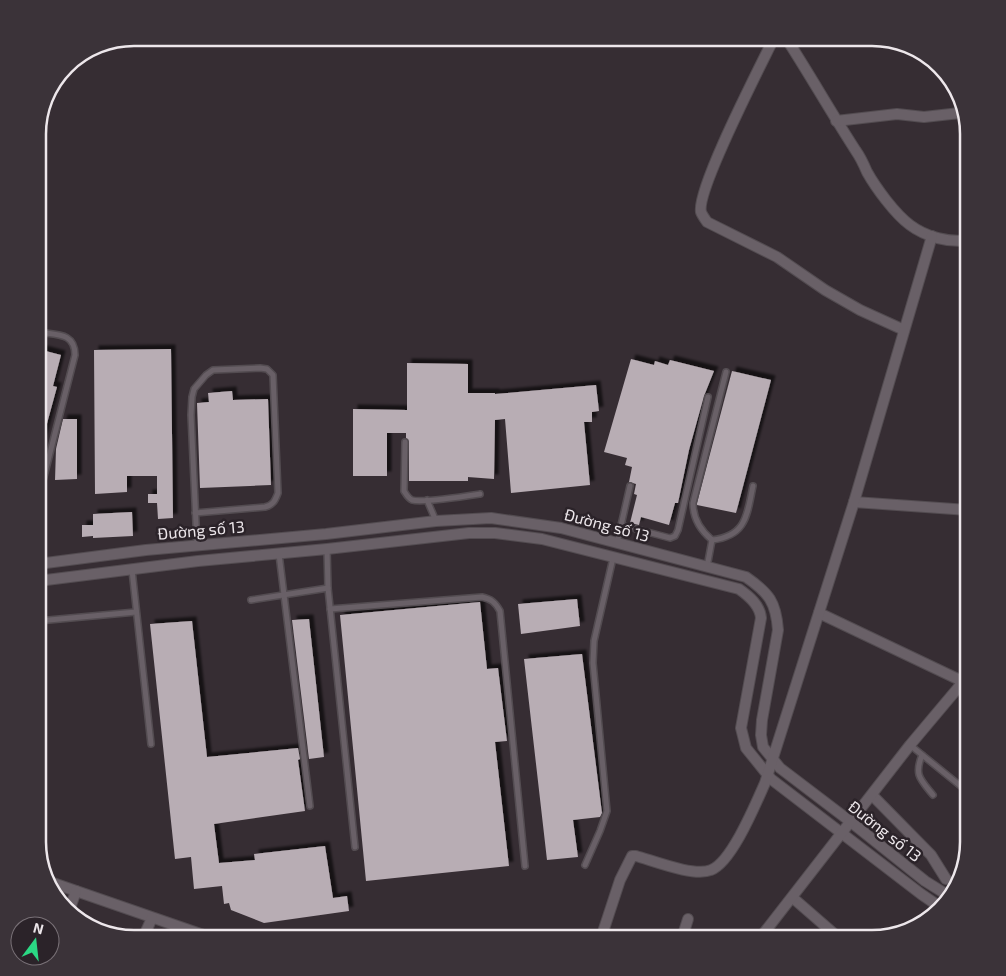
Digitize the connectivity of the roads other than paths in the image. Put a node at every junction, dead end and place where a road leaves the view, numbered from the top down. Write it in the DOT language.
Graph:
graph roads {
  1 [pos="770,46"];
  2 [pos="791,46"];
  3 [pos="957,113"];
  4 [pos="836,121"];
  5 [pos="932,236"];
  6 [pos="960,240"];
  7 [pos="904,330"];
  8 [pos="46,333"];
  9 [pos="726,372"];
  10 [pos="708,397"];
  11 [pos="405,442"];
  12 [pos="46,469"];
  13 [pos="630,486"];
  14 [pos="753,486"];
  15 [pos="480,494"];
  16 [pos="426,500"];
  17 [pos="854,502"];
  18 [pos="960,509"];
  19 [pos="195,513"];
  20 [pos="436,521"];
  21 [pos="621,525"];
  22 [pos="326,534"];
  23 [pos="712,540"];
  24 [pos="616,543"];
  25 [pos="197,546"];
  26 [pos="327,549"];
  27 [pos="279,554"];
  28 [pos="613,558"];
  29 [pos="198,561"];
  30 [pos="46,563"];
  31 [pos="707,567"];
  32 [pos="132,570"];
  33 [pos="46,580"];
  34 [pos="328,588"];
  35 [pos="767,594"];
  36 [pos="283,596"];
  37 [pos="251,600"];
  38 [pos="756,604"];
  39 [pos="330,609"];
  40 [pos="136,612"];
  41 [pos="819,613"];
  42 [pos="46,620"];
  43 [pos="960,679"];
  44 [pos="960,687"];
  45 [pos="151,744"];
  46 [pos="910,745"];
  47 [pos="922,754"];
  48 [pos="772,760"];
  49 [pos="767,774"];
  50 [pos="960,785"];
  51 [pos="872,795"];
  52 [pos="933,795"];
  53 [pos="310,806"];
  54 [pos="851,822"];
  55 [pos="842,834"];
  56 [pos="354,847"];
  57 [pos="585,865"];
  58 [pos="525,866"];
  59 [pos="946,879"];
  60 [pos="57,885"];
  61 [pos="76,891"];
  62 [pos="943,892"];
  63 [pos="793,898"];
  64 [pos="72,904"];
  65 [pos="934,904"];
  66 [pos="152,918"];
  67 [pos="688,919"];
  68 [pos="147,930"];
  69 [pos="188,930"];
  70 [pos="604,930"];
  71 [pos="685,930"];
  72 [pos="767,930"];
  73 [pos="830,930"];
  1 -- 7 [label="street"];
  2 -- 4 [label="street"];
  3 -- 4 [label="street"];
  4 -- 5 [label="street"];
  5 -- 6 [label="street"];
  5 -- 7 [label="street"];
  7 -- 17 [label="street"];
  8 -- 12 [label="lane"];
  9 -- 23 [label="lane"];
  10 -- 21 [label="lane"];
  11 -- 16 [label="lane"];
  13 -- 21 [label="lane"];
  14 -- 23 [label="lane"];
  15 -- 16 [label="lane"];
  16 -- 20 [label="lane"];
  17 -- 18 [label="street"];
  17 -- 41 [label="street"];
  19 -- 19 [label="lane"];
  19 -- 25 [label="lane"];
  20 -- 22 [label="street, Đường số 13"];
  20 -- 24 [label="street, Đường số 13"];
  21 -- 24 [label="lane"];
  22 -- 25 [label="street, Đường số 13"];
  22 -- 26 [label="street"];
  23 -- 31 [label="lane"];
  24 -- 28 [label="street"];
  24 -- 31 [label="street, Đường số 13"];
  25 -- 29 [label="street"];
  25 -- 30 [label="street, Đường số 13"];
  26 -- 27 [label="street, Đường số 13"];
  26 -- 28 [label="street, Đường số 13"];
  26 -- 34 [label="lane"];
  27 -- 29 [label="street, Đường số 13"];
  27 -- 36 [label="lane"];
  28 -- 38 [label="street, Đường số 13"];
  28 -- 57 [label="lane"];
  29 -- 32 [label="street, Đường số 13"];
  31 -- 35 [label="street, Đường số 13"];
  32 -- 33 [label="street, Đường số 13"];
  32 -- 40 [label="lane"];
  34 -- 36 [label="lane"];
  34 -- 39 [label="lane"];
  35 -- 38 [label="street"];
  35 -- 48 [label="street, Đường số 13"];
  36 -- 37 [label="lane"];
  36 -- 53 [label="lane"];
  38 -- 49 [label="street, Đường số 13"];
  39 -- 56 [label="lane"];
  39 -- 58 [label="lane"];
  40 -- 42 [label="lane"];
  40 -- 45 [label="lane"];
  41 -- 43 [label="street"];
  41 -- 48 [label="street"];
  44 -- 46 [label="street"];
  46 -- 47 [label="lane"];
  46 -- 51 [label="street"];
  47 -- 50 [label="lane"];
  47 -- 52 [label="lane"];
  48 -- 49 [label="street"];
  48 -- 54 [label="street, Đường số 13"];
  49 -- 55 [label="street, Đường số 13"];
  49 -- 70 [label="street"];
  51 -- 54 [label="street"];
  51 -- 59 [label="street"];
  54 -- 55 [label="street"];
  54 -- 62 [label="street, Đường số 13"];
  55 -- 63 [label="street"];
  55 -- 65 [label="street, Đường số 13"];
  60 -- 61 [label="street"];
  61 -- 64 [label="street"];
  61 -- 66 [label="street"];
  63 -- 72 [label="street"];
  63 -- 73 [label="street"];
  66 -- 68 [label="street"];
  66 -- 69 [label="street"];
  67 -- 71 [label="street"];
}
